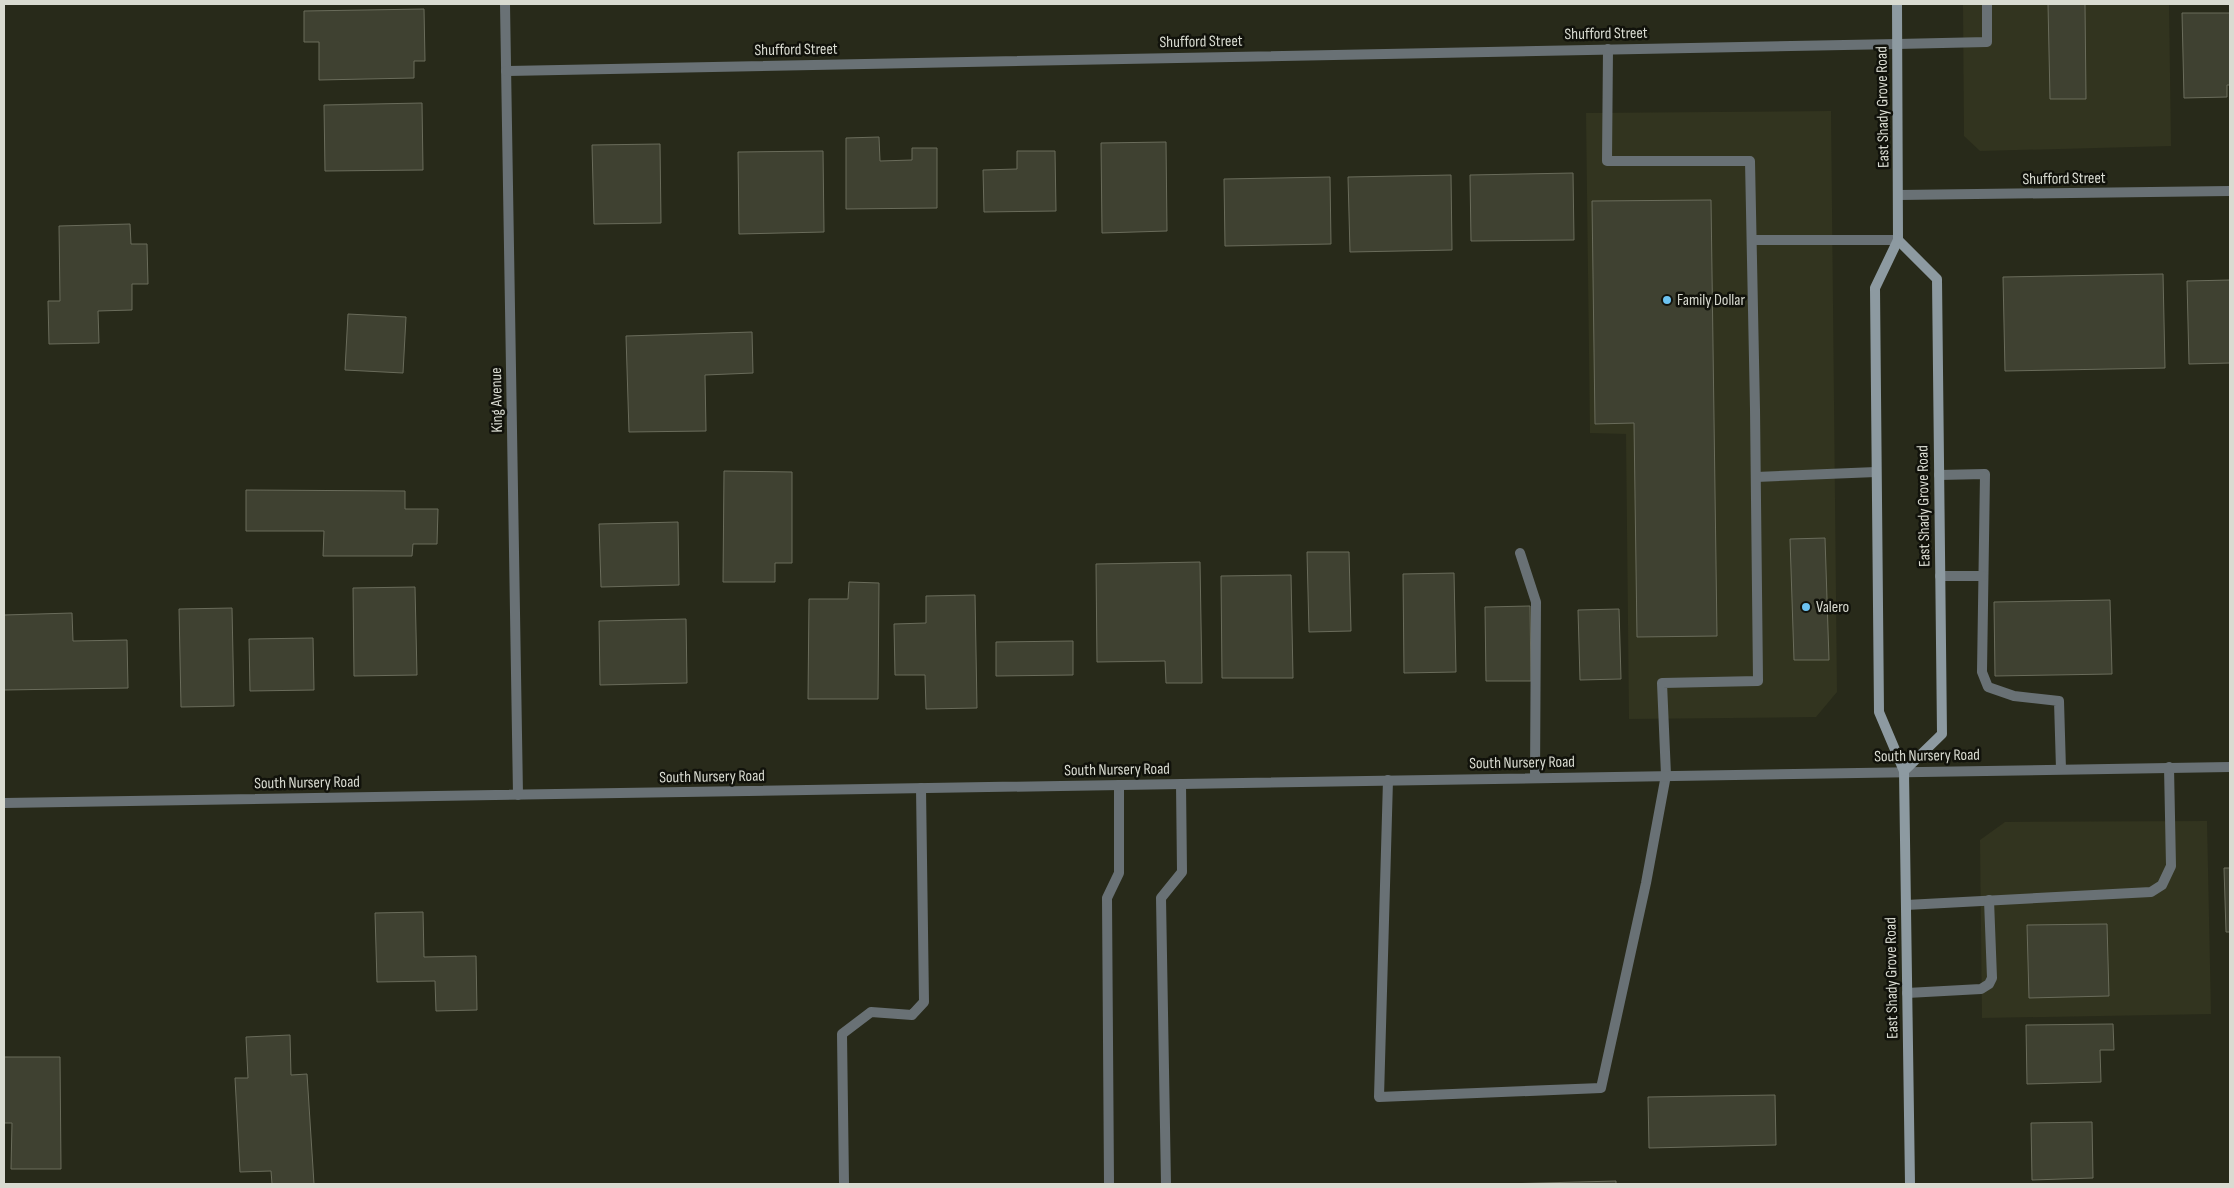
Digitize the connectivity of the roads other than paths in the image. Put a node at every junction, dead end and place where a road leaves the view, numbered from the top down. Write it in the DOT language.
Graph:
graph roads {
  1 [pos="505,4"];
  2 [pos="1897,4"];
  3 [pos="1987,4"];
  4 [pos="1897,44"];
  5 [pos="1608,50"];
  6 [pos="506,71"];
  7 [pos="2230,191"];
  8 [pos="1898,195"];
  9 [pos="1752,240"];
  10 [pos="1898,240"];
  11 [pos="1876,472"];
  12 [pos="1939,475"];
  13 [pos="1756,477"];
  14 [pos="1520,553"];
  15 [pos="1940,576"];
  16 [pos="1984,576"];
  17 [pos="2230,767"];
  18 [pos="2168,768"];
  19 [pos="2061,769"];
  20 [pos="1904,771"];
  21 [pos="1666,775"];
  22 [pos="1535,778"];
  23 [pos="1388,780"];
  24 [pos="1181,784"];
  25 [pos="1119,785"];
  26 [pos="921,788"];
  27 [pos="518,795"];
  28 [pos="4,802"];
  29 [pos="1989,900"];
  30 [pos="1906,905"];
  31 [pos="1907,993"];
  32 [pos="844,1184"];
  33 [pos="1110,1184"];
  34 [pos="1166,1184"];
  35 [pos="1910,1184"];
  1 -- 6 [label="street, King Avenue"];
  2 -- 4 [label="main road, East Shady Grove Road"];
  3 -- 4 [label="street, Shufford Street"];
  4 -- 5 [label="street, Shufford Street"];
  4 -- 8 [label="main road, East Shady Grove Road"];
  5 -- 6 [label="street, Shufford Street"];
  5 -- 9 [label="street"];
  6 -- 27 [label="street, King Avenue"];
  7 -- 8 [label="street, Shufford Street"];
  8 -- 10 [label="main road, East Shady Grove Road"];
  9 -- 10 [label="street"];
  9 -- 13 [label="street"];
  10 -- 11 [label="main road, East Shady Grove Road"];
  10 -- 12 [label="main road, East Shady Grove Road"];
  11 -- 13 [label="street"];
  11 -- 20 [label="main road, East Shady Grove Road"];
  12 -- 15 [label="main road, East Shady Grove Road"];
  12 -- 16 [label="street"];
  13 -- 21 [label="street"];
  14 -- 22 [label="street"];
  15 -- 16 [label="street"];
  15 -- 20 [label="main road, East Shady Grove Road"];
  16 -- 19 [label="street"];
  17 -- 18 [label="street, South Nursery Road"];
  18 -- 19 [label="street, South Nursery Road"];
  18 -- 29 [label="street"];
  19 -- 20 [label="street, South Nursery Road"];
  20 -- 21 [label="street, South Nursery Road"];
  20 -- 30 [label="main road, East Shady Grove Road"];
  21 -- 22 [label="street, South Nursery Road"];
  21 -- 23 [label="street"];
  22 -- 23 [label="street, South Nursery Road"];
  23 -- 24 [label="street, South Nursery Road"];
  24 -- 25 [label="street, South Nursery Road"];
  24 -- 34 [label="street"];
  25 -- 26 [label="street, South Nursery Road"];
  25 -- 33 [label="street"];
  26 -- 27 [label="street, South Nursery Road"];
  26 -- 32 [label="street"];
  27 -- 28 [label="street, South Nursery Road"];
  29 -- 30 [label="street"];
  29 -- 31 [label="street"];
  30 -- 31 [label="main road, East Shady Grove Road"];
  31 -- 35 [label="main road, East Shady Grove Road"];
}
